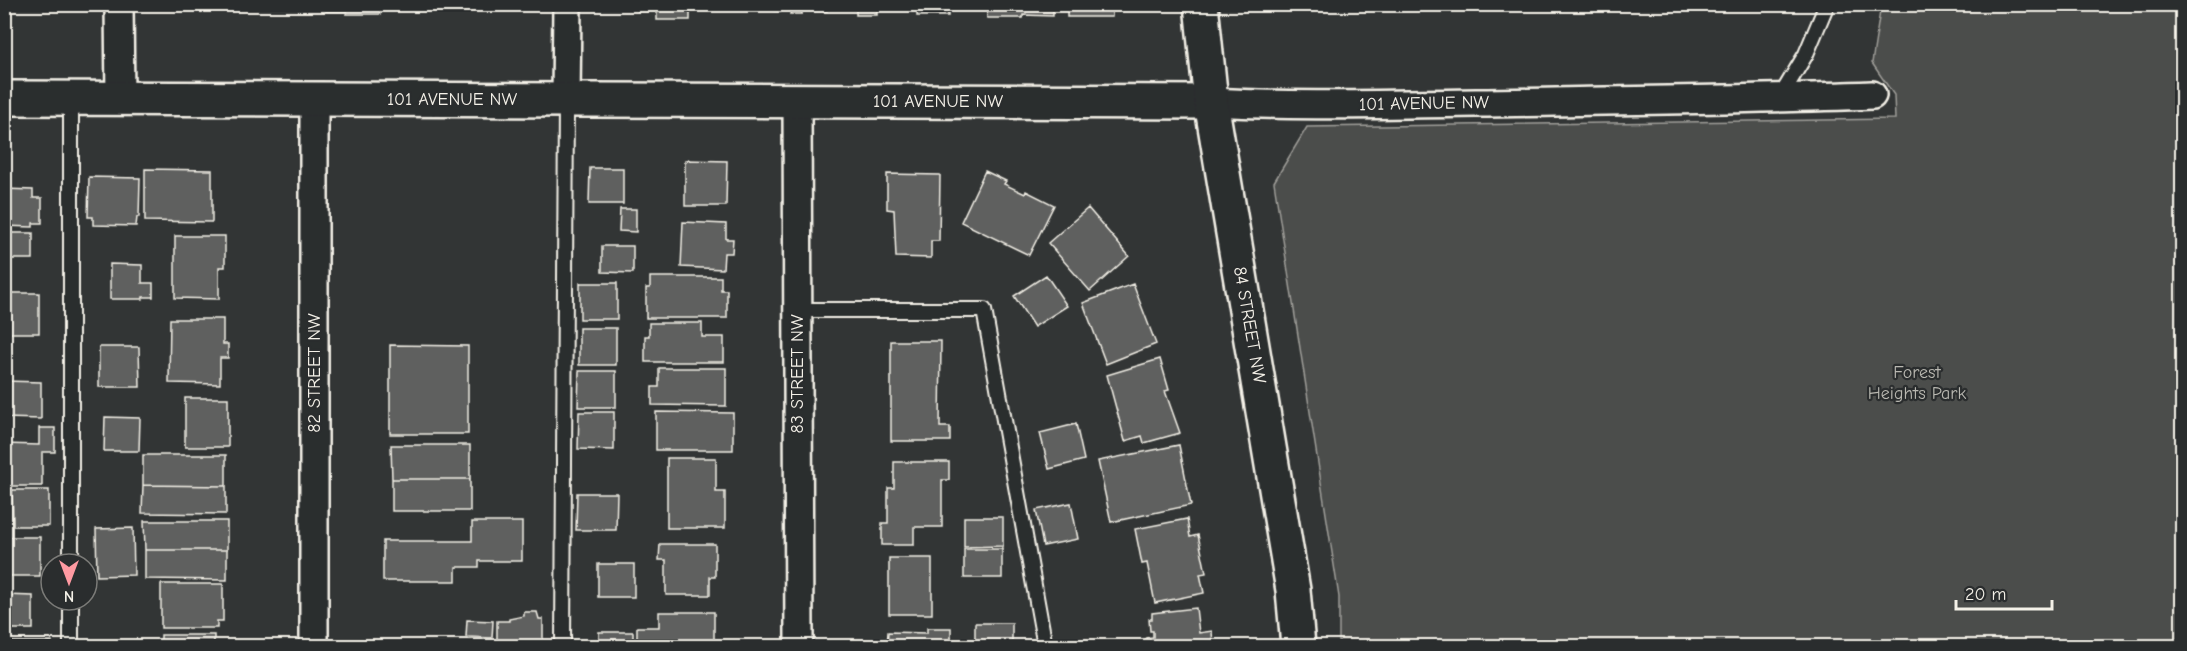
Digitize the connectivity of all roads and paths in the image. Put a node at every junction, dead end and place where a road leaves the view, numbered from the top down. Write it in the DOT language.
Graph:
graph roads {
  1 [pos="119,4"];
  2 [pos="567,4"];
  3 [pos="1201,4"];
  4 [pos="1827,4"];
  5 [pos="1872,95"];
  6 [pos="4,98"];
  7 [pos="120,98"];
  8 [pos="70,99"];
  9 [pos="566,99"];
  10 [pos="1779,99"];
  11 [pos="314,100"];
  12 [pos="797,101"];
  13 [pos="1211,102"];
  14 [pos="796,310"];
  15 [pos="71,552"];
  16 [pos="71,612"];
  17 [pos="71,646"];
  18 [pos="314,646"];
  19 [pos="563,646"];
  20 [pos="799,646"];
  21 [pos="1045,646"];
  22 [pos="1298,646"];
  1 -- 7 [label="street"];
  2 -- 9 [label="street"];
  3 -- 13 [label="street, 84 STREET NW"];
  4 -- 10 [label="lane"];
  5 -- 10 [label="street, 101 AVENUE NW"];
  6 -- 8 [label="street, 101 AVENUE NW"];
  7 -- 8 [label="street, 101 AVENUE NW"];
  7 -- 11 [label="street, 101 AVENUE NW"];
  8 -- 15 [label="lane"];
  9 -- 11 [label="street, 101 AVENUE NW"];
  9 -- 12 [label="street, 101 AVENUE NW"];
  9 -- 19 [label="lane"];
  10 -- 13 [label="street, 101 AVENUE NW"];
  11 -- 18 [label="street, 82 STREET NW"];
  12 -- 13 [label="street, 101 AVENUE NW"];
  12 -- 14 [label="street, 83 STREET NW"];
  13 -- 22 [label="street, 84 STREET NW"];
  14 -- 20 [label="street, 83 STREET NW"];
  14 -- 21 [label="lane"];
  16 -- 17 [label="lane"];
}
